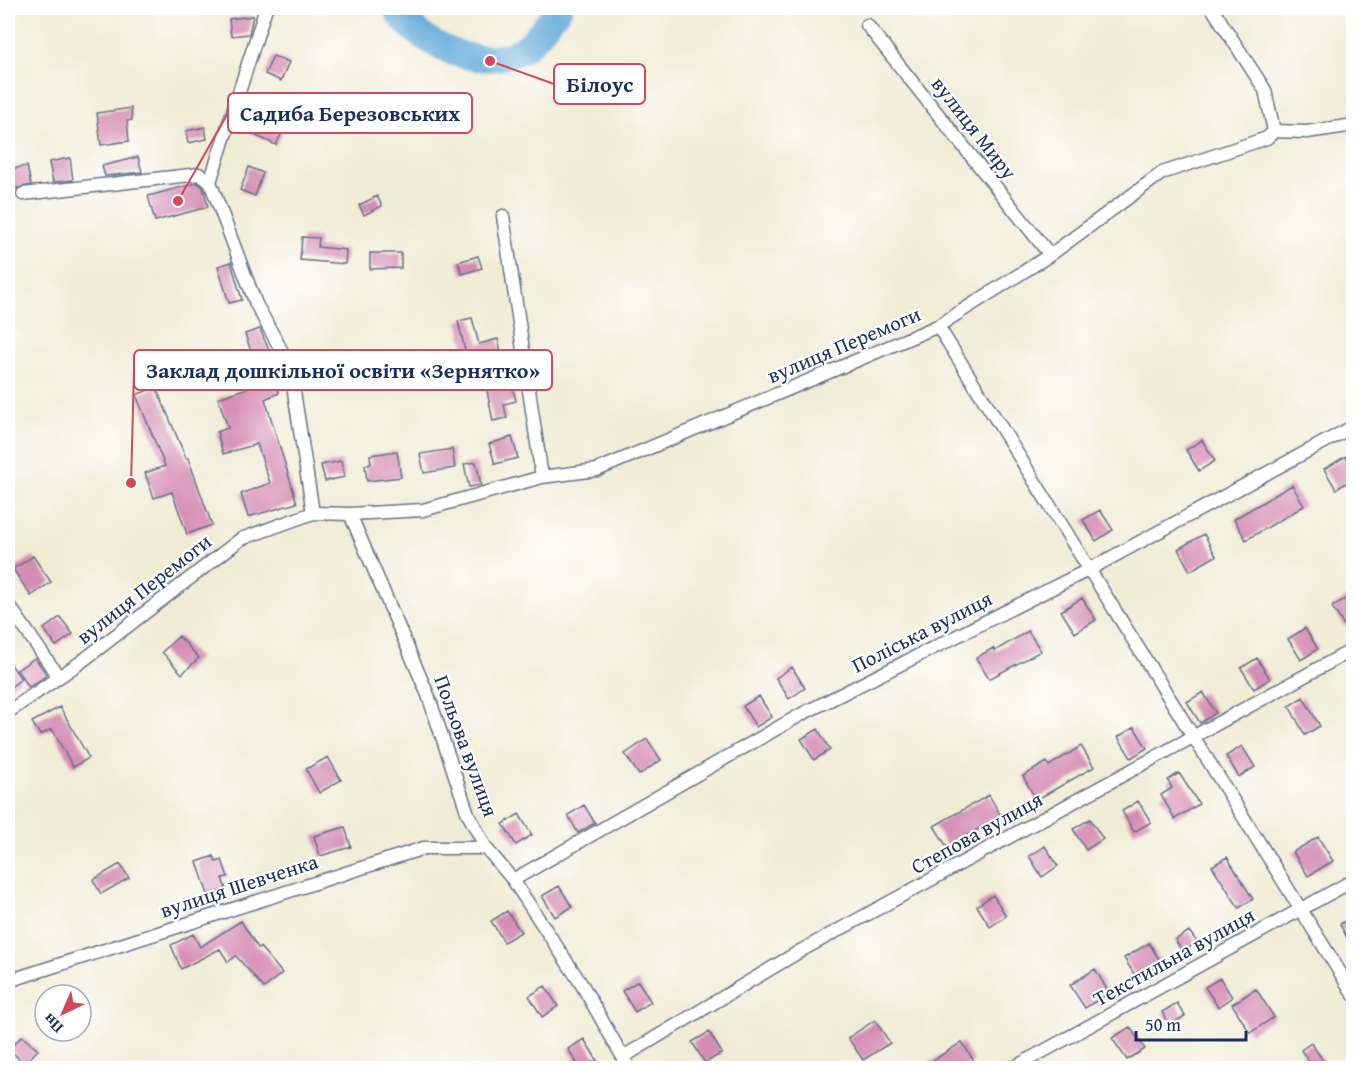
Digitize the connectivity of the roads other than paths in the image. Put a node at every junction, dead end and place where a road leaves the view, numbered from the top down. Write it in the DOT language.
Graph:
graph roads {
  1 [pos="266,8"];
  2 [pos="1212,8"];
  3 [pos="867,25"];
  4 [pos="1353,125"];
  5 [pos="1274,131"];
  6 [pos="210,182"];
  7 [pos="23,194"];
  8 [pos="503,216"];
  9 [pos="1050,255"];
  10 [pos="938,326"];
  11 [pos="1353,426"];
  12 [pos="542,477"];
  13 [pos="313,513"];
  14 [pos="350,514"];
  15 [pos="1090,569"];
  16 [pos="8,604"];
  17 [pos="1353,649"];
  18 [pos="58,676"];
  19 [pos="8,712"];
  20 [pos="1194,737"];
  21 [pos="486,848"];
  22 [pos="513,880"];
  23 [pos="1353,880"];
  24 [pos="1301,909"];
  25 [pos="8,981"];
  26 [pos="1353,995"];
  27 [pos="626,1063"];
  28 [pos="1013,1068"];
  1 -- 6 [label="street"];
  2 -- 5 [label="street"];
  3 -- 9 [label="street, вулиця Миру"];
  4 -- 5 [label="street, вулиця Перемоги"];
  5 -- 9 [label="street, вулиця Перемоги"];
  6 -- 7 [label="street"];
  6 -- 13 [label="street"];
  8 -- 12 [label="street"];
  9 -- 10 [label="street, вулиця Перемоги"];
  10 -- 12 [label="street, вулиця Перемоги"];
  10 -- 15 [label="street"];
  11 -- 15 [label="street, Поліська вулиця"];
  12 -- 14 [label="street, вулиця Перемоги"];
  13 -- 14 [label="street, вулиця Перемоги"];
  13 -- 18 [label="street, вулиця Перемоги"];
  14 -- 21 [label="street, Польова вулиця"];
  15 -- 20 [label="street"];
  15 -- 22 [label="street, Поліська вулиця"];
  16 -- 18 [label="street"];
  17 -- 20 [label="street, Степова вулиця"];
  18 -- 19 [label="street, вулиця Перемоги"];
  20 -- 24 [label="street"];
  20 -- 27 [label="street, Степова вулиця"];
  21 -- 22 [label="street, Польова вулиця"];
  21 -- 25 [label="street, вулиця Шевченка"];
  22 -- 27 [label="street, Польова вулиця"];
  23 -- 24 [label="street, Текстильна вулиця"];
  24 -- 26 [label="street"];
  24 -- 28 [label="street, Текстильна вулиця"];
}
